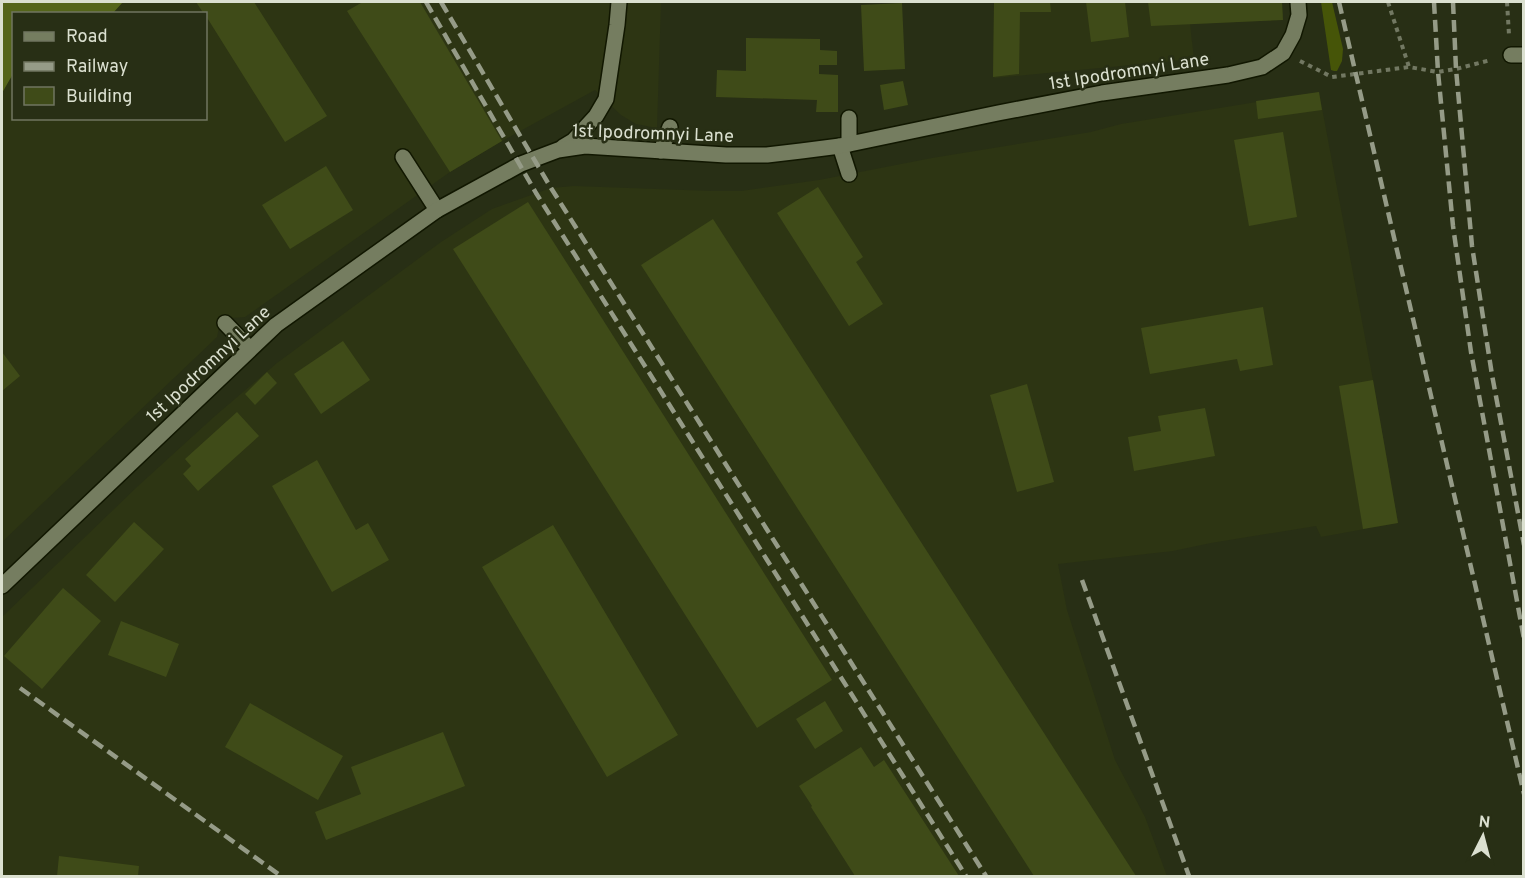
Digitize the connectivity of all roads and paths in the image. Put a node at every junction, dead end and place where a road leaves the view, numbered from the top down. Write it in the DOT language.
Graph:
graph roads {
  1 [pos="619,2"];
  2 [pos="1298,2"];
  3 [pos="1388,2"];
  4 [pos="1507,2"];
  5 [pos="1283,53"];
  6 [pos="1517,55"];
  7 [pos="1409,67"];
  8 [pos="849,118"];
  9 [pos="670,127"];
  10 [pos="845,145"];
  11 [pos="558,150"];
  12 [pos="661,151"];
  13 [pos="403,157"];
  14 [pos="849,174"];
  15 [pos="436,210"];
  16 [pos="225,323"];
  17 [pos="250,349"];
  18 [pos="2,586"];
  1 -- 11 [label="street"];
  2 -- 5 [label="street"];
  3 -- 7 [label="path"];
  4 -- 6 [label="path"];
  5 -- 7 [label="path"];
  5 -- 10 [label="street, 1st Ipodromnyi Lane"];
  6 -- 7 [label="path"];
  8 -- 10 [label="street"];
  9 -- 12 [label="street"];
  10 -- 12 [label="street, 1st Ipodromnyi Lane"];
  10 -- 14 [label="street"];
  11 -- 12 [label="street, 1st Ipodromnyi Lane"];
  11 -- 15 [label="street, 1st Ipodromnyi Lane"];
  13 -- 15 [label="street"];
  15 -- 17 [label="street, 1st Ipodromnyi Lane"];
  16 -- 17 [label="street"];
  17 -- 18 [label="street, 1st Ipodromnyi Lane"];
}
